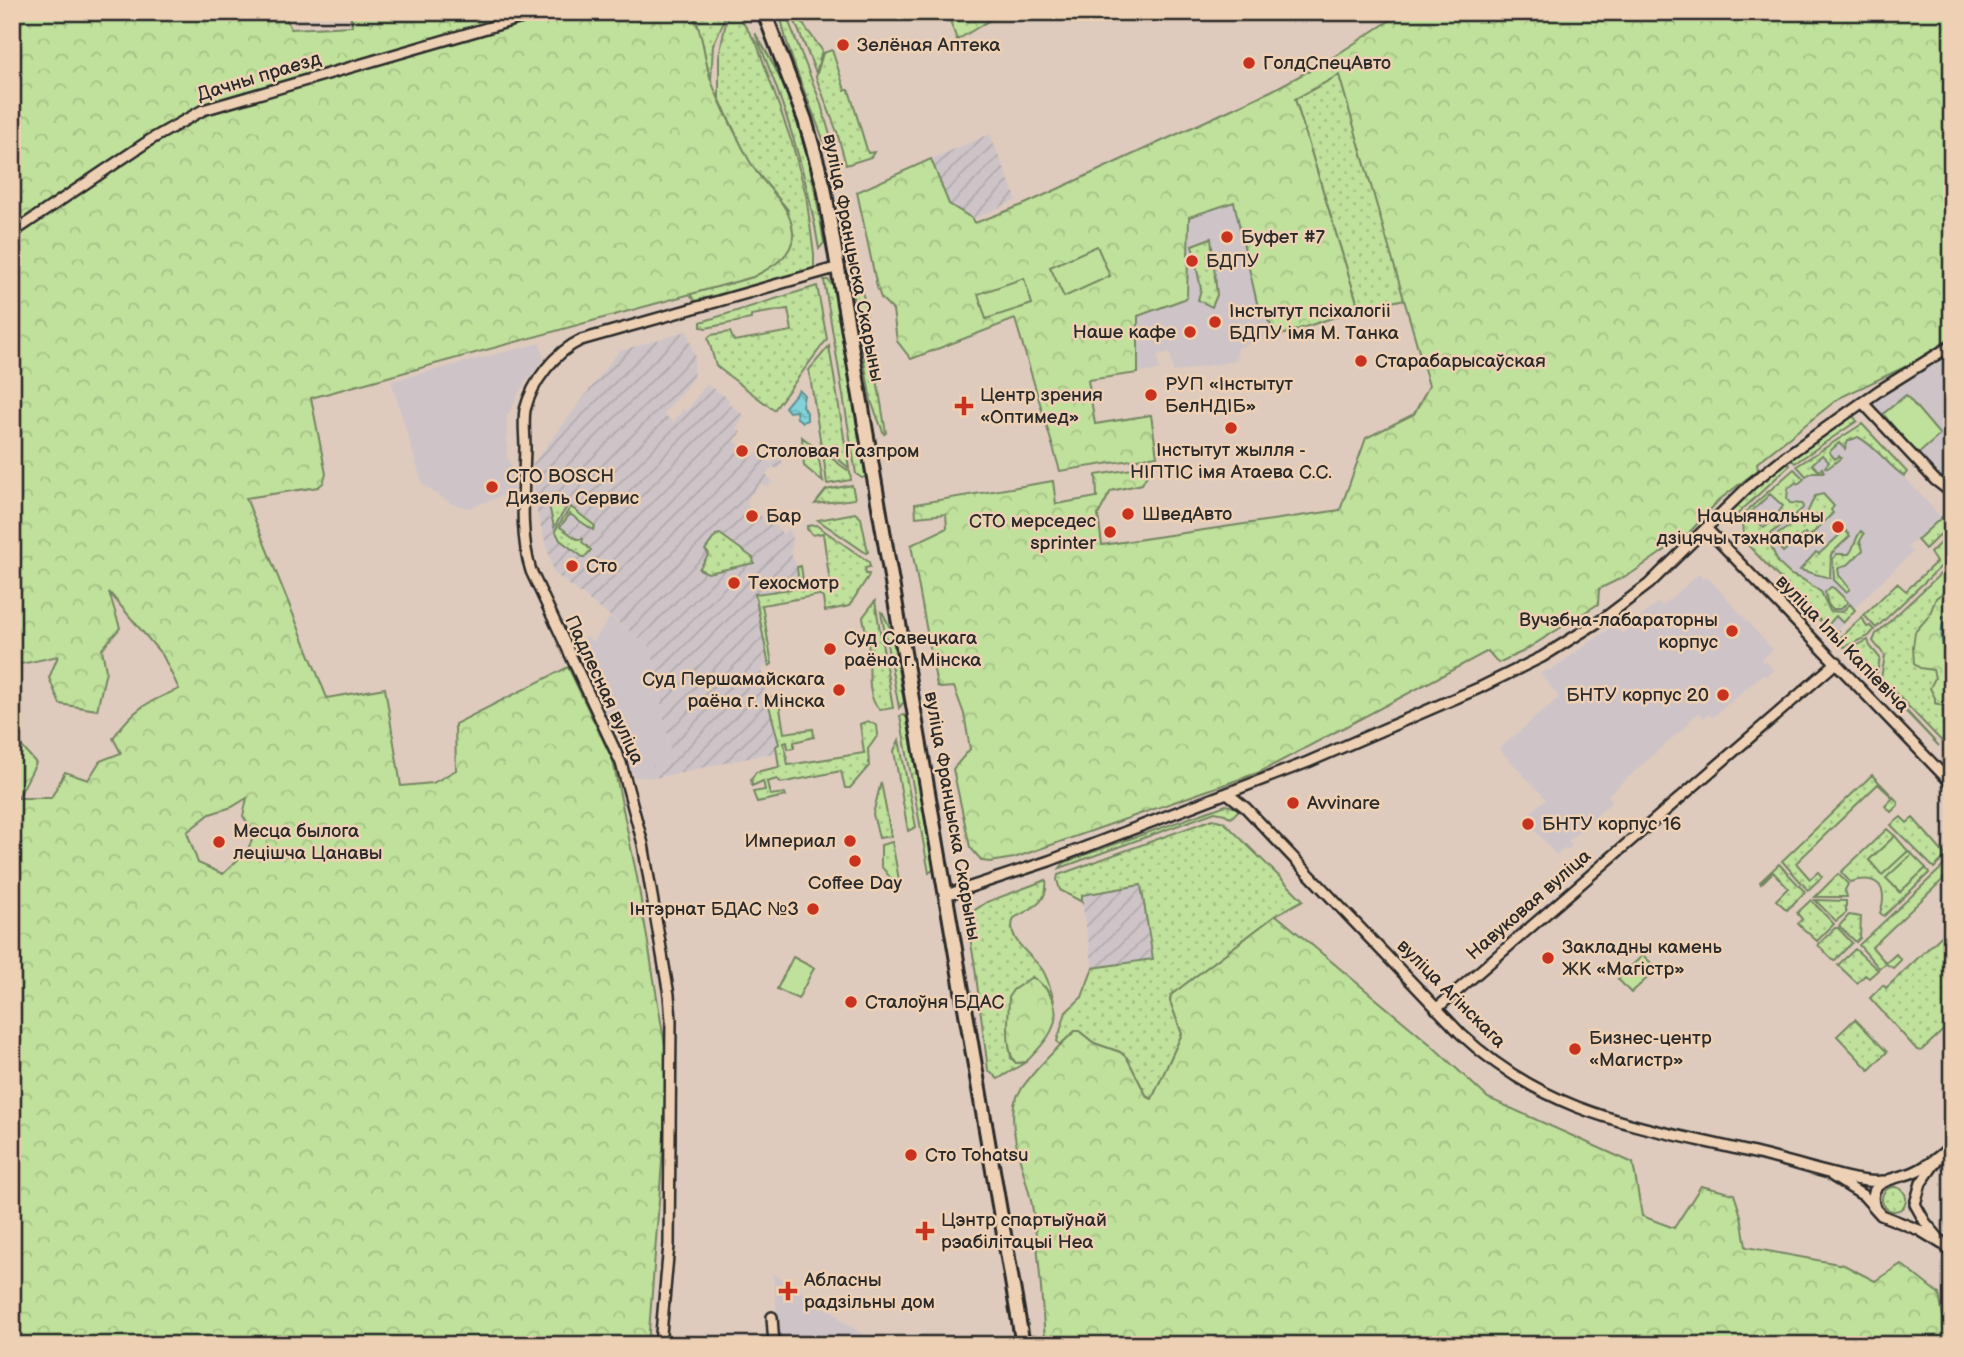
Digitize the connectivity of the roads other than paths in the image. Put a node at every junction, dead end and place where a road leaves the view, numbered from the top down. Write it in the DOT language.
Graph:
graph roads {
  1 [pos="542,12"];
  2 [pos="764,12"];
  3 [pos="12,233"];
  4 [pos="838,267"];
  5 [pos="1952,345"];
  6 [pos="1864,403"];
  7 [pos="1952,492"];
  8 [pos="1706,528"];
  9 [pos="1837,662"];
  10 [pos="1952,784"];
  11 [pos="1227,793"];
  12 [pos="946,895"];
  13 [pos="1436,1009"];
  14 [pos="1952,1145"];
  15 [pos="1940,1156"];
  16 [pos="1823,1170"];
  17 [pos="1896,1178"];
  18 [pos="1883,1181"];
  19 [pos="1915,1202"];
  20 [pos="1876,1210"];
  21 [pos="1893,1220"];
  22 [pos="1942,1244"];
  23 [pos="1952,1254"];
  24 [pos="772,1317"];
  25 [pos="660,1345"];
  26 [pos="774,1345"];
  27 [pos="1023,1345"];
  1 -- 3 [label="street, Дачны праезд"];
  2 -- 4 [label="main road, вуліца Францыска Скарыны"];
  4 -- 12 [label="main road, вуліца Францыска Скарыны"];
  4 -- 25 [label="street, Падлесная вуліца"];
  5 -- 6 [label="street"];
  6 -- 7 [label="street"];
  6 -- 8 [label="street"];
  8 -- 9 [label="street, вуліца Ільі Капіевіча"];
  8 -- 11 [label="street"];
  9 -- 10 [label="street, вуліца Ільі Капіевіча"];
  9 -- 13 [label="street, Навуковая вуліца"];
  11 -- 12 [label="street"];
  11 -- 13 [label="street, вуліца Агінскага"];
  12 -- 27 [label="main road, вуліца Францыска Скарыны"];
  13 -- 16 [label="street, вуліца Агінскага"];
  14 -- 15 [label="street"];
  15 -- 17 [label="street"];
  15 -- 19 [label="street"];
  16 -- 18 [label="street, вуліца Агінскага"];
  16 -- 20 [label="street, вуліца Агінскага"];
  17 -- 18 [label="street"];
  17 -- 19 [label="street"];
  18 -- 20 [label="street"];
  19 -- 21 [label="street"];
  19 -- 22 [label="street"];
  20 -- 21 [label="street"];
  21 -- 22 [label="street"];
  22 -- 23 [label="street"];
  24 -- 26 [label="street"];
}
